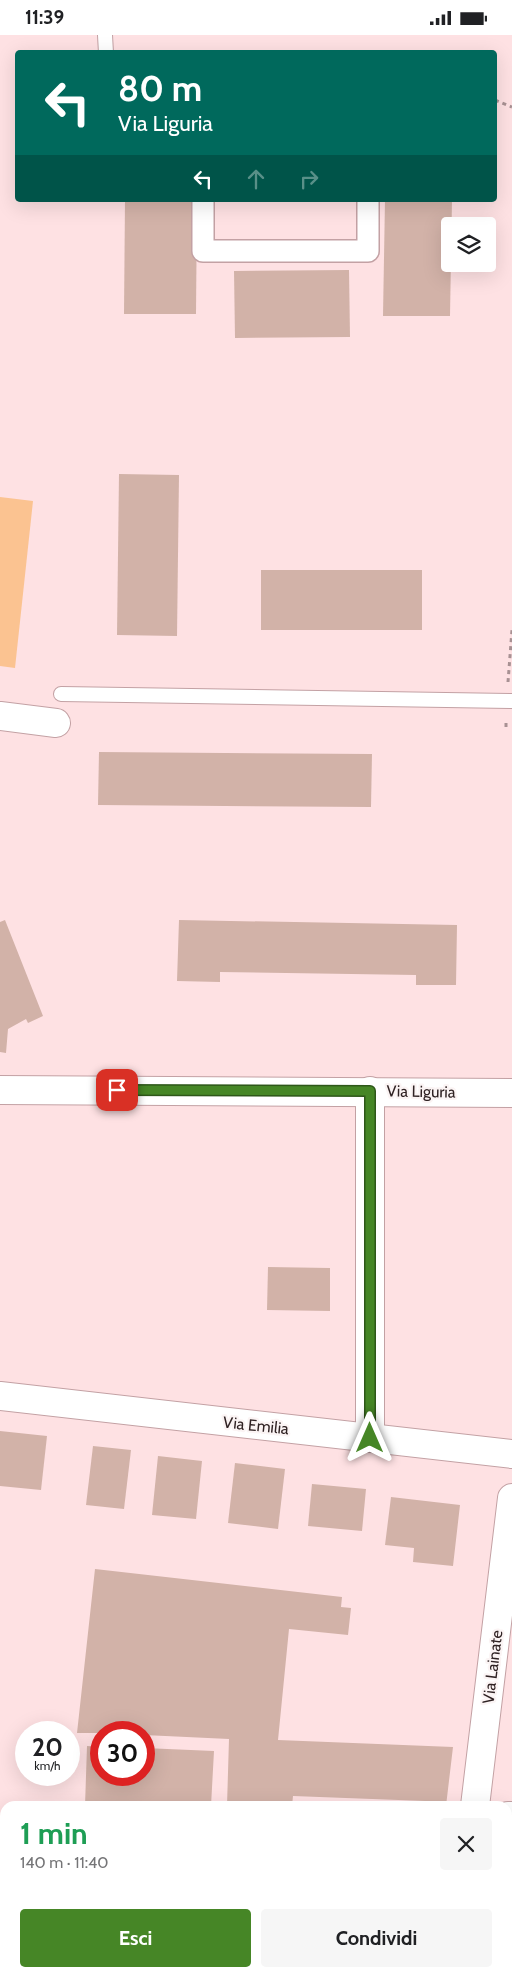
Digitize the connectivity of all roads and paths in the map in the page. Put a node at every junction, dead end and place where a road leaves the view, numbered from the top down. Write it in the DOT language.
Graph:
graph roads {
  1 [pos="105,35"];
  2 [pos="106,50"];
  3 [pos="497,101"];
  4 [pos="512,107"];
  5 [pos="203,202"];
  6 [pos="368,202"];
  7 [pos="61,694"];
  8 [pos="512,701"];
  9 [pos="0,716"];
  10 [pos="56,723"];
  11 [pos="0,1090"];
  12 [pos="370,1091"];
  13 [pos="512,1093"];
  14 [pos="0,1396"];
  15 [pos="370,1438"];
  16 [pos="512,1454"];
  17 [pos="512,1498"];
  18 [pos="476,1801"];
  1 -- 2 [label="lane"];
  3 -- 4 [label="path"];
  5 -- 6 [label="street"];
  7 -- 8 [label="lane"];
  9 -- 10 [label="street"];
  11 -- 12 [label="street, Via Liguria"];
  12 -- 13 [label="street, Via Liguria"];
  12 -- 15 [label="street"];
  14 -- 15 [label="street, Via Emilia"];
  15 -- 16 [label="street, Via Emilia"];
  17 -- 18 [label="street, Via Lainate"];
}
